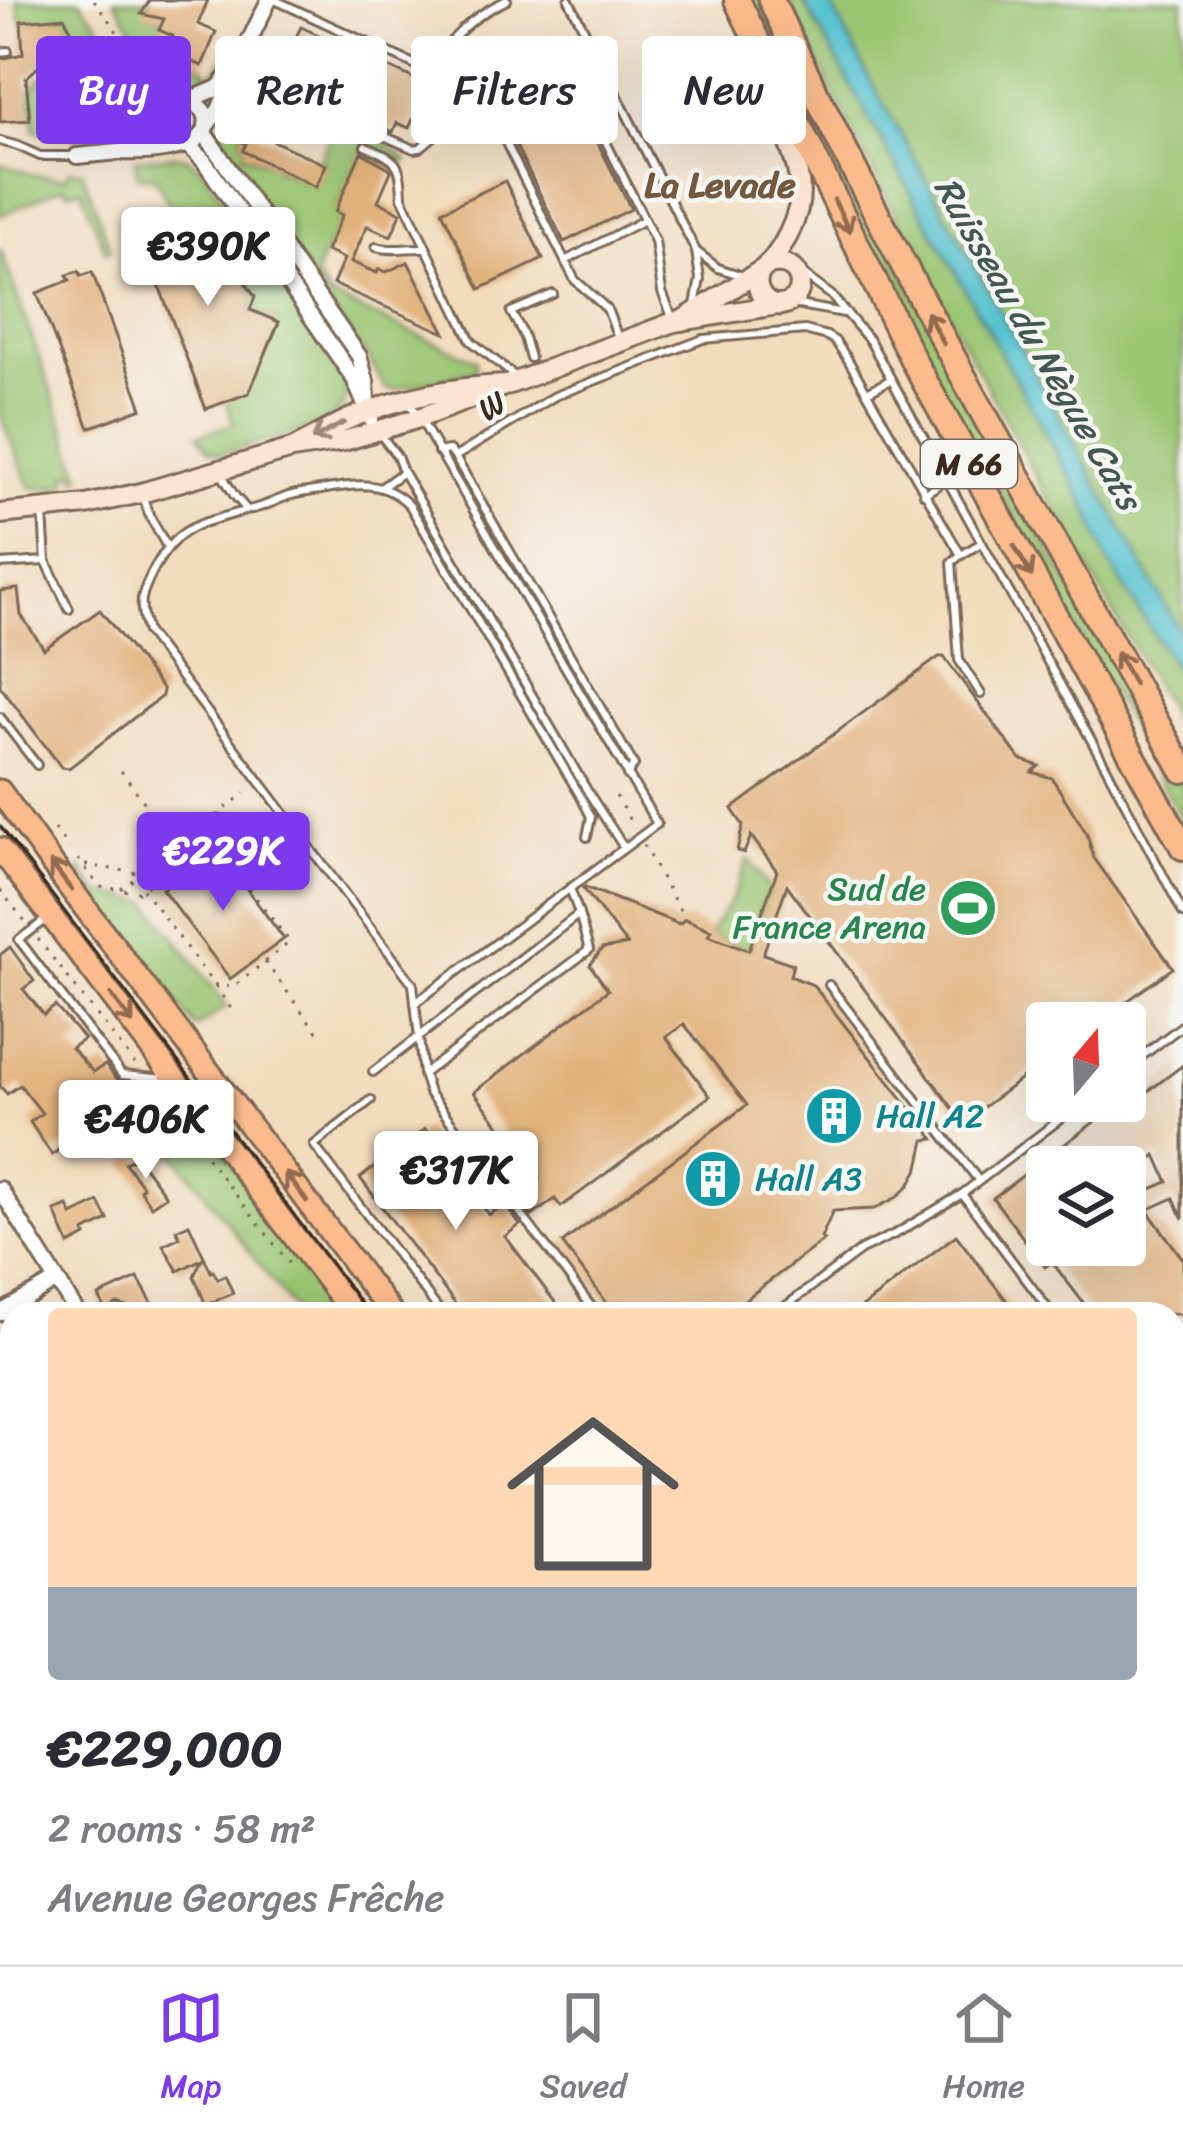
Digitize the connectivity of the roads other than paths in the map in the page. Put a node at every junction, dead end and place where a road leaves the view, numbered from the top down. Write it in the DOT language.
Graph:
graph roads {
  1 [pos="272,0"];
  2 [pos="507,0"];
  3 [pos="569,0"];
  4 [pos="737,0"];
  5 [pos="771,0"];
  6 [pos="253,36"];
  7 [pos="456,36"];
  8 [pos="754,36"];
  9 [pos="411,63"];
  10 [pos="191,104"];
  11 [pos="215,116"];
  12 [pos="205,130"];
  13 [pos="387,137"];
  14 [pos="0,141"];
  15 [pos="139,144"];
  16 [pos="425,144"];
  17 [pos="789,144"];
  18 [pos="806,144"];
  19 [pos="185,145"];
  20 [pos="365,146"];
  21 [pos="118,152"];
  22 [pos="77,156"];
  23 [pos="644,220"];
  24 [pos="376,247"];
  25 [pos="427,248"];
  26 [pos="696,251"];
  27 [pos="565,261"];
  28 [pos="769,265"];
  29 [pos="792,267"];
  30 [pos="750,278"];
  31 [pos="554,294"];
  32 [pos="780,305"];
  33 [pos="848,314"];
  34 [pos="682,319"];
  35 [pos="621,344"];
  36 [pos="530,358"];
  37 [pos="891,380"];
  38 [pos="514,383"];
  39 [pos="867,392"];
  40 [pos="403,402"];
  41 [pos="367,412"];
  42 [pos="419,418"];
  43 [pos="378,431"];
  44 [pos="292,449"];
  45 [pos="438,452"];
  46 [pos="455,457"];
  47 [pos="220,470"];
  48 [pos="403,472"];
  49 [pos="946,480"];
  50 [pos="382,487"];
  51 [pos="141,493"];
  52 [pos="924,494"];
  53 [pos="247,510"];
  54 [pos="0,511"];
  55 [pos="33,511"];
  56 [pos="981,543"];
  57 [pos="166,545"];
  58 [pos="961,555"];
  59 [pos="46,562"];
  60 [pos="0,564"];
  61 [pos="69,609"];
  62 [pos="981,694"];
  63 [pos="0,717"];
  64 [pos="37,765"];
  65 [pos="1183,770"];
  66 [pos="627,775"];
  67 [pos="0,791"];
  68 [pos="587,837"];
  69 [pos="624,847"];
  70 [pos="1183,847"];
  71 [pos="0,849"];
  72 [pos="570,888"];
  73 [pos="1183,913"];
  74 [pos="579,914"];
  75 [pos="50,916"];
  76 [pos="829,985"];
  77 [pos="415,1003"];
  78 [pos="1183,1025"];
  79 [pos="419,1037"];
  80 [pos="1146,1054"];
  81 [pos="373,1072"];
  82 [pos="423,1074"];
  83 [pos="176,1080"];
  84 [pos="370,1100"];
  85 [pos="1056,1122"];
  86 [pos="979,1180"];
  87 [pos="0,1189"];
  88 [pos="962,1194"];
  89 [pos="56,1281"];
  90 [pos="19,1302"];
  91 [pos="70,1302"];
  92 [pos="344,1302"];
  93 [pos="383,1302"];
  94 [pos="433,1302"];
  95 [pos="588,1302"];
  96 [pos="791,1302"];
  97 [pos="1043,1302"];
  1 -- 6 [label="street"];
  1 -- 9 [label="lane"];
  2 -- 7 [label="lane"];
  3 -- 26 [label="lane"];
  4 -- 8 [label="highway, M 66"];
  65 -- 5 [label="highway, M 66, one-way"];
  10 -- 12 [label="street"];
  11 -- 12 [label="street"];
  12 -- 19 [label="street"];
  12 -- 41 [label="street"];
  13 -- 16 [label="lane"];
  14 -- 22 [label="lane"];
  15 -- 21 [label="street"];
  17 -- 28 [label="street, M 66"];
  18 -- 70 [label="highway, M 66, one-way"];
  19 -- 21 [label="street"];
  19 -- 41 [label="street"];
  20 -- 25 [label="lane"];
  21 -- 22 [label="street"];
  23 -- 27 [label="lane"];
  23 -- 27 [label="lane"];
  23 -- 34 [label="lane"];
  24 -- 25 [label="lane"];
  25 -- 38 [label="lane"];
  26 -- 30 [label="lane"];
  26 -- 34 [label="lane"];
  27 -- 35 [label="lane"];
  28 -- 29 [label="street"];
  28 -- 30 [label="street"];
  28 -- 32 [label="street"];
  29 -- 32 [label="street"];
  29 -- 33 [label="lane"];
  30 -- 34 [label="street"];
  31 -- 36 [label="lane"];
  32 -- 33 [label="lane"];
  32 -- 34 [label="street"];
  33 -- 37 [label="lane"];
  34 -- 35 [label="street"];
  35 -- 38 [label="street"];
  37 -- 39 [label="lane"];
  37 -- 49 [label="lane"];
  38 -- 40 [label="street"];
  38 -- 42 [label="street"];
  39 -- 46 [label="lane, W"];
  39 -- 52 [label="lane, W"];
  40 -- 41 [label="street"];
  40 -- 42 [label="lane"];
  41 -- 43 [label="street"];
  41 -- 44 [label="street, one-way"];
  42 -- 43 [label="street"];
  42 -- 45 [label="lane"];
  43 -- 44 [label="street"];
  43 -- 48 [label="lane"];
  44 -- 47 [label="street"];
  45 -- 46 [label="lane"];
  45 -- 66 [label="lane"];
  46 -- 66 [label="lane"];
  47 -- 51 [label="street"];
  47 -- 53 [label="lane"];
  48 -- 50 [label="lane"];
  48 -- 69 [label="lane"];
  49 -- 52 [label="lane"];
  49 -- 56 [label="lane"];
  50 -- 53 [label="lane"];
  50 -- 68 [label="lane"];
  51 -- 55 [label="street"];
  51 -- 57 [label="lane"];
  52 -- 58 [label="lane, W"];
  53 -- 57 [label="lane"];
  54 -- 55 [label="street"];
  55 -- 59 [label="lane"];
  56 -- 58 [label="lane"];
  56 -- 73 [label="lane"];
  57 -- 77 [label="lane"];
  58 -- 62 [label="lane"];
  59 -- 60 [label="lane"];
  59 -- 61 [label="lane"];
  63 -- 64 [label="lane"];
  66 -- 69 [label="lane"];
  93 -- 67 [label="main road, one-way"];
  69 -- 72 [label="lane"];
  71 -- 75 [label="main road"];
  72 -- 74 [label="lane"];
  72 -- 77 [label="lane"];
  74 -- 79 [label="lane"];
  74 -- 82 [label="lane"];
  75 -- 83 [label="main road, one-way"];
  75 -- 83 [label="lane"];
  76 -- 86 [label="lane"];
  77 -- 79 [label="lane"];
  78 -- 80 [label="lane"];
  79 -- 81 [label="lane"];
  79 -- 82 [label="lane"];
  82 -- 95 [label="lane"];
  83 -- 92 [label="main road"];
  84 -- 94 [label="lane"];
  85 -- 86 [label="lane"];
  86 -- 88 [label="lane"];
  87 -- 89 [label="street"];
  88 -- 96 [label="lane"];
  88 -- 97 [label="lane"];
  89 -- 90 [label="street"];
  89 -- 91 [label="street"];
}
